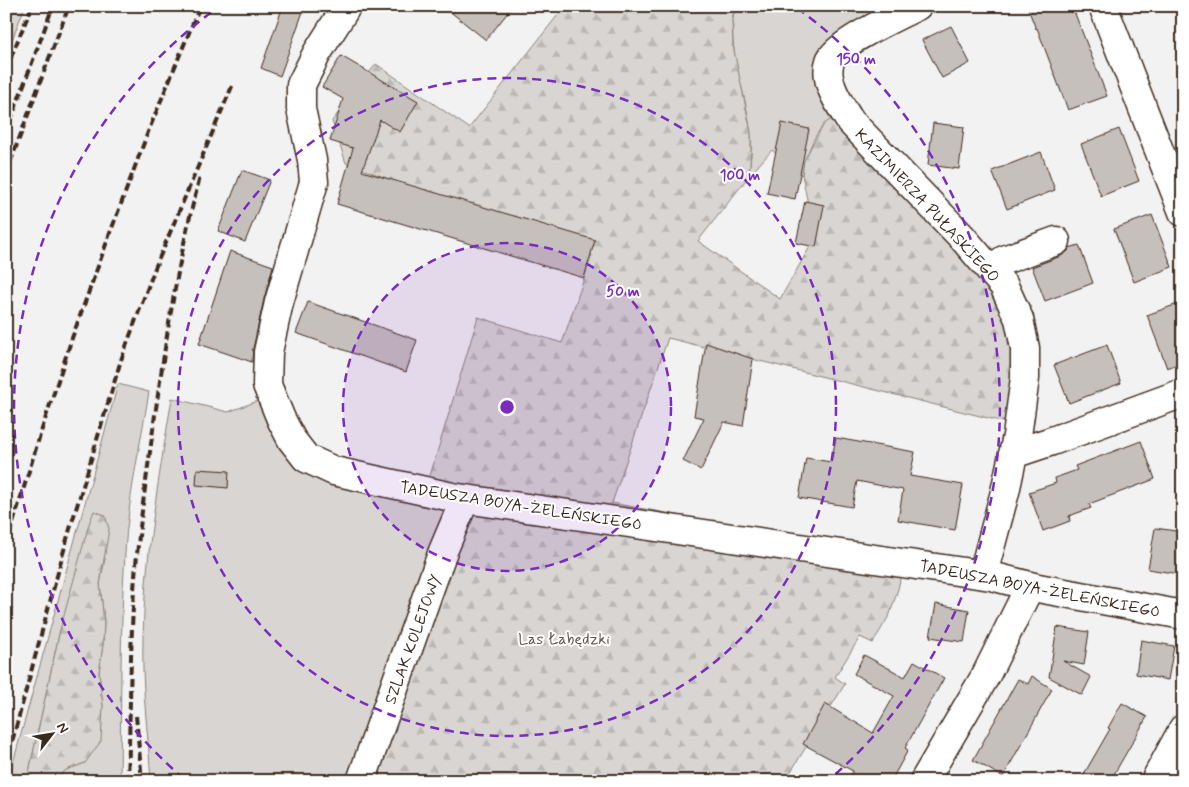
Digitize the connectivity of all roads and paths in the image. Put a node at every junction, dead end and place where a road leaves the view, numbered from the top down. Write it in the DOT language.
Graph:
graph roads {
  1 [pos="916,6"];
  2 [pos="1103,6"];
  3 [pos="345,8"];
  4 [pos="1183,212"];
  5 [pos="1056,240"];
  6 [pos="990,270"];
  7 [pos="1183,393"];
  8 [pos="1013,454"];
  9 [pos="465,499"];
  10 [pos="983,574"];
  11 [pos="1030,586"];
  12 [pos="1183,615"];
  13 [pos="1183,729"];
  14 [pos="362,781"];
  15 [pos="924,781"];
  16 [pos="1155,781"];
  1 -- 6 [label="street, KAZIMIERZA PUŁASKIEGO"];
  2 -- 4 [label="street"];
  3 -- 9 [label="street, TADEUSZA BOYA-ŻELEŃSKIEGO"];
  5 -- 6 [label="street"];
  6 -- 8 [label="street, KAZIMIERZA PUŁASKIEGO"];
  7 -- 8 [label="street"];
  8 -- 10 [label="street, KAZIMIERZA PUŁASKIEGO"];
  9 -- 10 [label="street, TADEUSZA BOYA-ŻELEŃSKIEGO"];
  9 -- 14 [label="street, SZLAK KOLEJOWY"];
  10 -- 11 [label="street, TADEUSZA BOYA-ŻELEŃSKIEGO"];
  11 -- 12 [label="street, TADEUSZA BOYA-ŻELEŃSKIEGO"];
  11 -- 15 [label="street"];
  13 -- 16 [label="street"];
}
